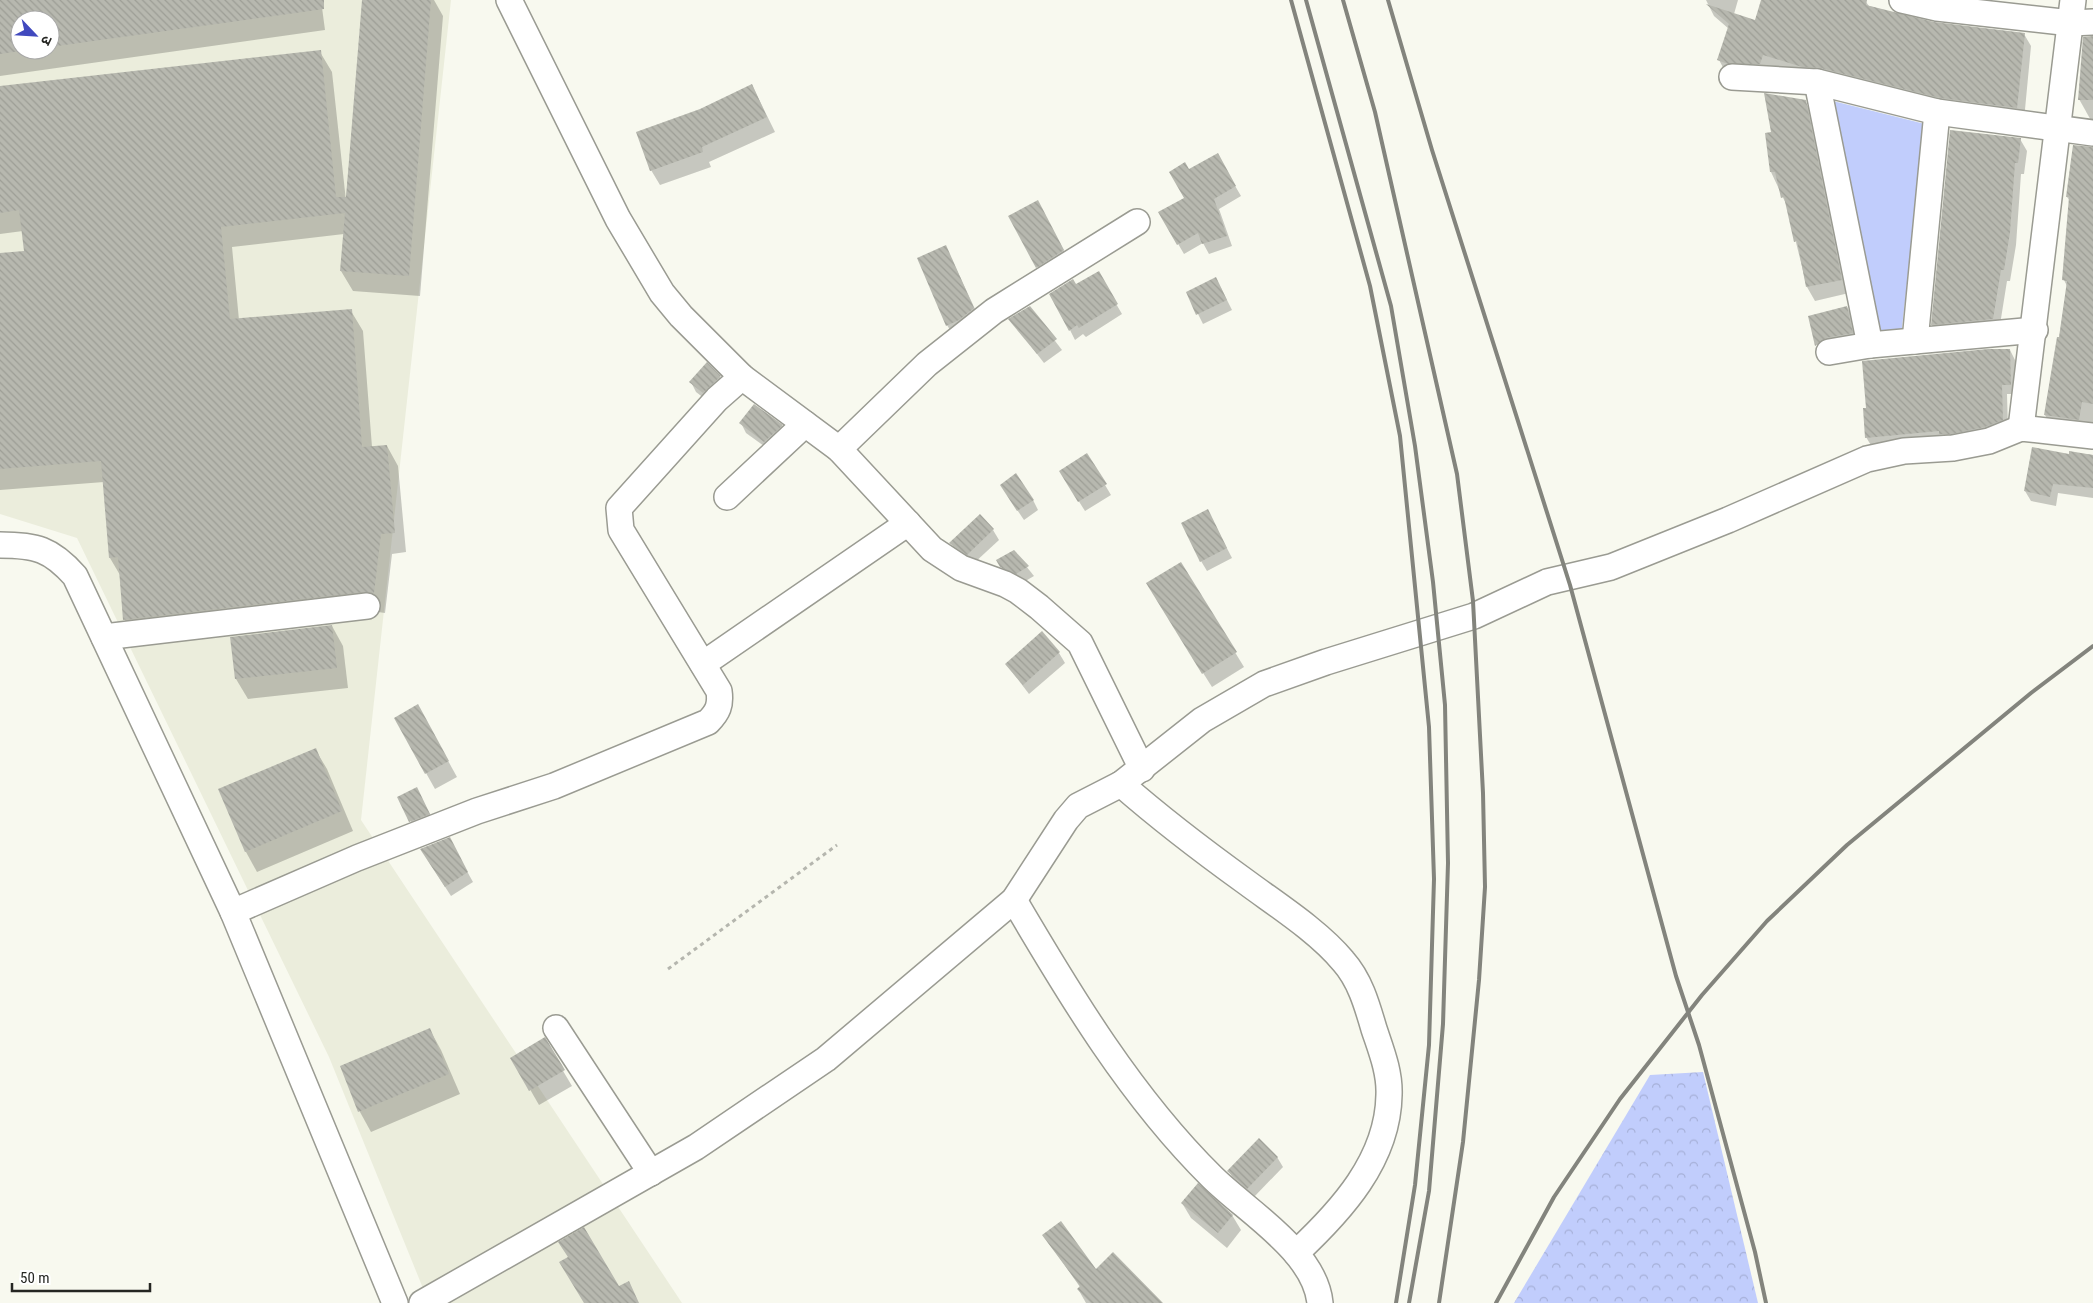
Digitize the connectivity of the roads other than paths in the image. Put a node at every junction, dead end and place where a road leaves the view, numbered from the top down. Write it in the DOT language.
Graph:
graph roads {
  1 [pos="509,0"];
  2 [pos="1902,0"];
  3 [pos="2079,15"];
  4 [pos="1732,77"];
  5 [pos="1817,82"];
  6 [pos="1937,112"];
  7 [pos="2058,128"];
  8 [pos="2093,133"];
  9 [pos="1138,222"];
  10 [pos="2035,330"];
  11 [pos="1915,341"];
  12 [pos="1870,345"];
  13 [pos="1829,352"];
  14 [pos="742,377"];
  15 [pos="805,424"];
  16 [pos="2021,428"];
  17 [pos="2093,436"];
  18 [pos="838,449"];
  19 [pos="726,497"];
  20 [pos="908,524"];
  21 [pos="0,546"];
  22 [pos="367,606"];
  23 [pos="104,637"];
  24 [pos="703,664"];
  25 [pos="1142,769"];
  26 [pos="1121,784"];
  27 [pos="1014,900"];
  28 [pos="233,912"];
  29 [pos="556,1028"];
  30 [pos="651,1173"];
  31 [pos="1296,1253"];
  32 [pos="395,1303"];
  33 [pos="422,1303"];
  34 [pos="1320,1303"];
  1 -- 14 [label="street"];
  2 -- 3 [label="street"];
  3 -- 7 [label="street"];
  4 -- 5 [label="street"];
  5 -- 6 [label="street"];
  5 -- 12 [label="street"];
  6 -- 7 [label="street"];
  6 -- 11 [label="street"];
  7 -- 8 [label="street"];
  7 -- 10 [label="street"];
  9 -- 18 [label="street"];
  10 -- 11 [label="street"];
  10 -- 16 [label="street"];
  11 -- 12 [label="street"];
  12 -- 13 [label="street"];
  14 -- 15 [label="street"];
  14 -- 24 [label="street"];
  15 -- 18 [label="street"];
  15 -- 19 [label="street"];
  16 -- 17 [label="street"];
  16 -- 25 [label="street"];
  18 -- 20 [label="street"];
  20 -- 24 [label="street"];
  20 -- 25 [label="street"];
  21 -- 23 [label="street"];
  22 -- 23 [label="street"];
  23 -- 28 [label="street"];
  24 -- 28 [label="street"];
  25 -- 26 [label="street"];
  26 -- 27 [label="street"];
  26 -- 31 [label="street"];
  27 -- 30 [label="street"];
  27 -- 31 [label="street"];
  28 -- 32 [label="street"];
  29 -- 30 [label="street"];
  30 -- 33 [label="street"];
  31 -- 34 [label="street"];
}
